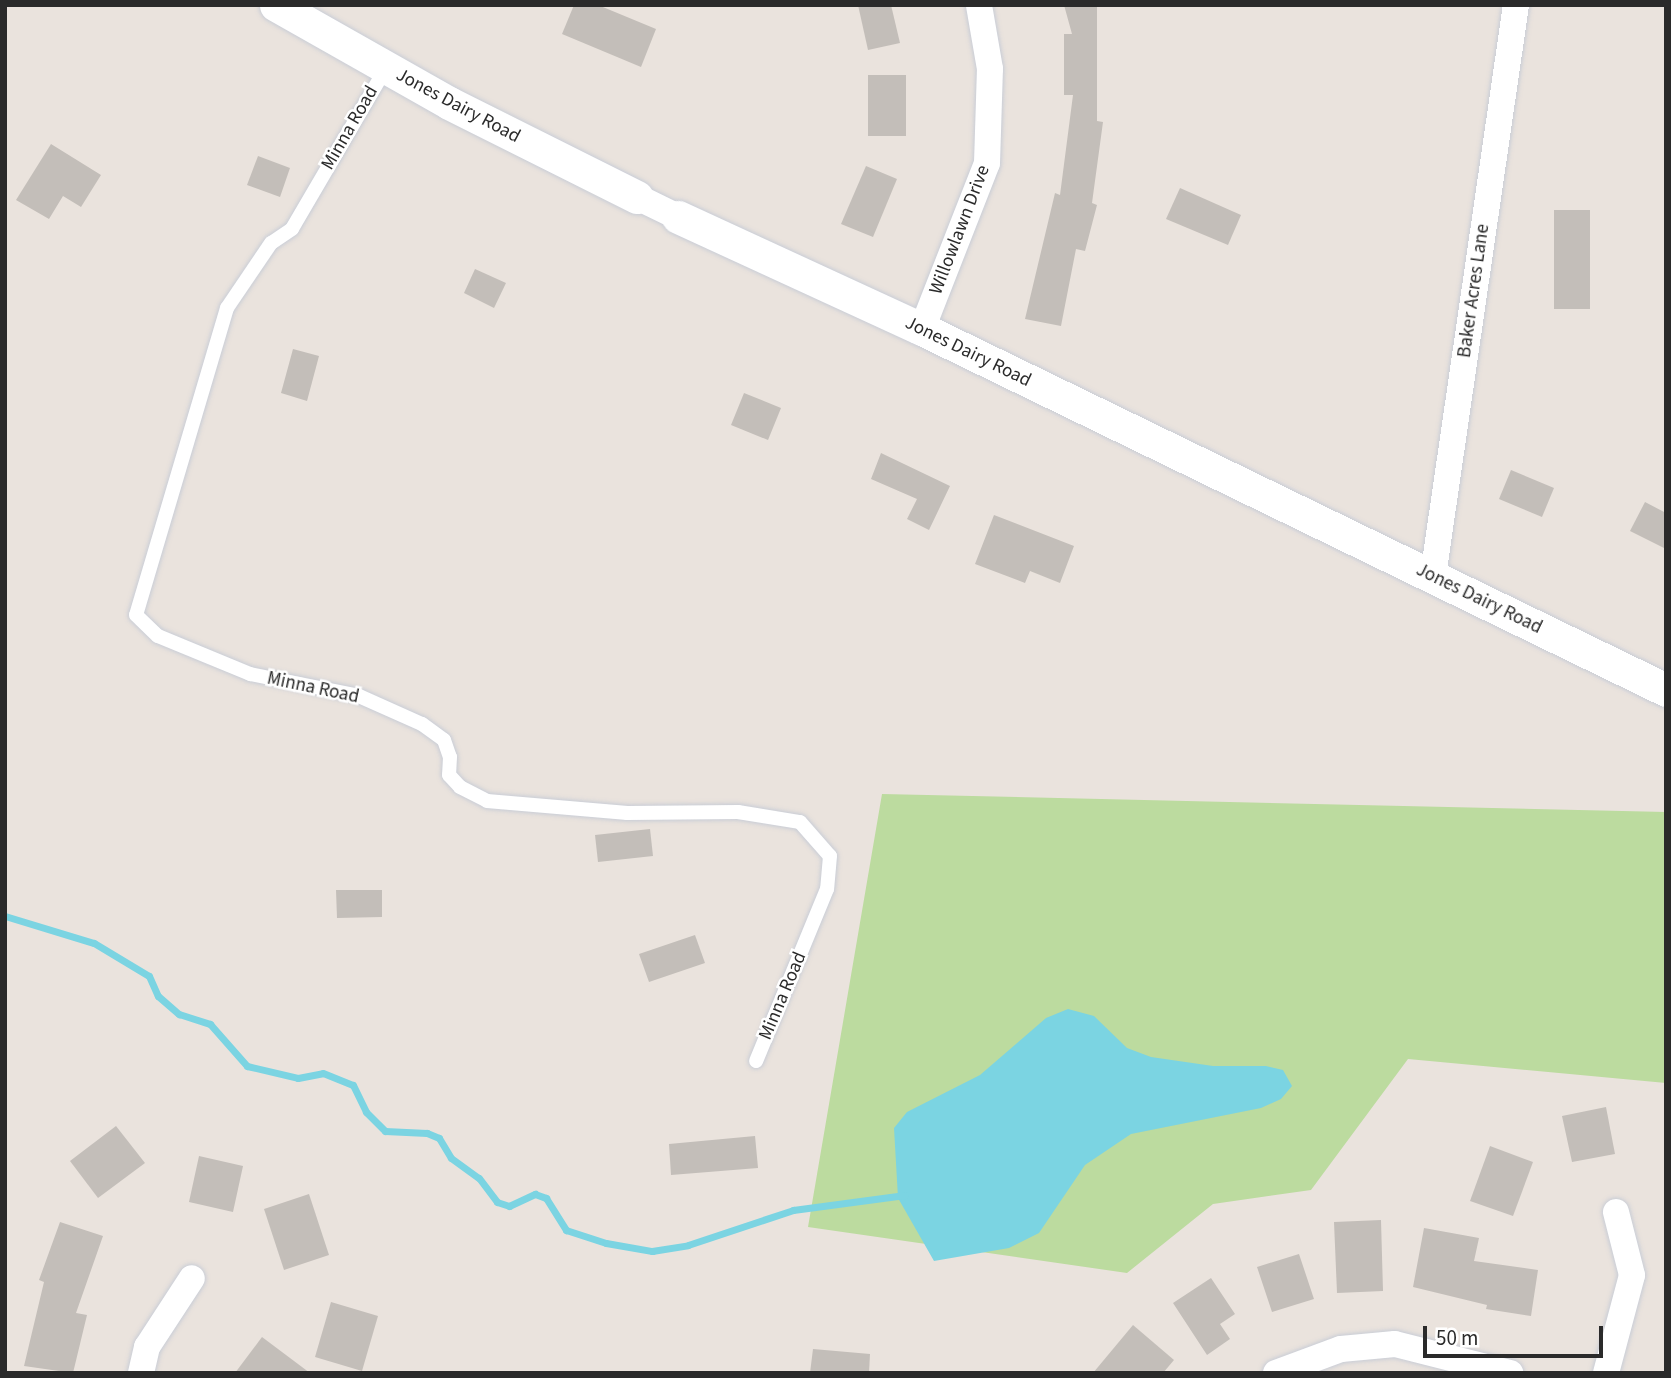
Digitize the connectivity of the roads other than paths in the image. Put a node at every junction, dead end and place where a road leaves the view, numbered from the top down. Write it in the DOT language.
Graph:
graph roads {
  1 [pos="276,5"];
  2 [pos="979,5"];
  3 [pos="1516,5"];
  4 [pos="386,68"];
  5 [pos="637,197"];
  6 [pos="678,217"];
  7 [pos="922,329"];
  8 [pos="1433,576"];
  9 [pos="1666,690"];
  10 [pos="756,1061"];
  11 [pos="1616,1212"];
  12 [pos="192,1278"];
  13 [pos="141,1373"];
  14 [pos="1276,1373"];
  15 [pos="1510,1373"];
  16 [pos="1605,1373"];
  1 -- 4 [label="street, Jones Dairy Road"];
  2 -- 7 [label="street, Willowlawn Drive"];
  3 -- 8 [label="street, Baker Acres Lane"];
  4 -- 5 [label="street, Jones Dairy Road"];
  4 -- 10 [label="lane, Minna Road"];
  5 -- 6 [label="street, Jones Dairy Road"];
  6 -- 7 [label="street, Jones Dairy Road"];
  7 -- 8 [label="street, Jones Dairy Road"];
  8 -- 9 [label="street, Jones Dairy Road"];
  11 -- 16 [label="street"];
  12 -- 13 [label="street"];
  14 -- 15 [label="street"];
}
